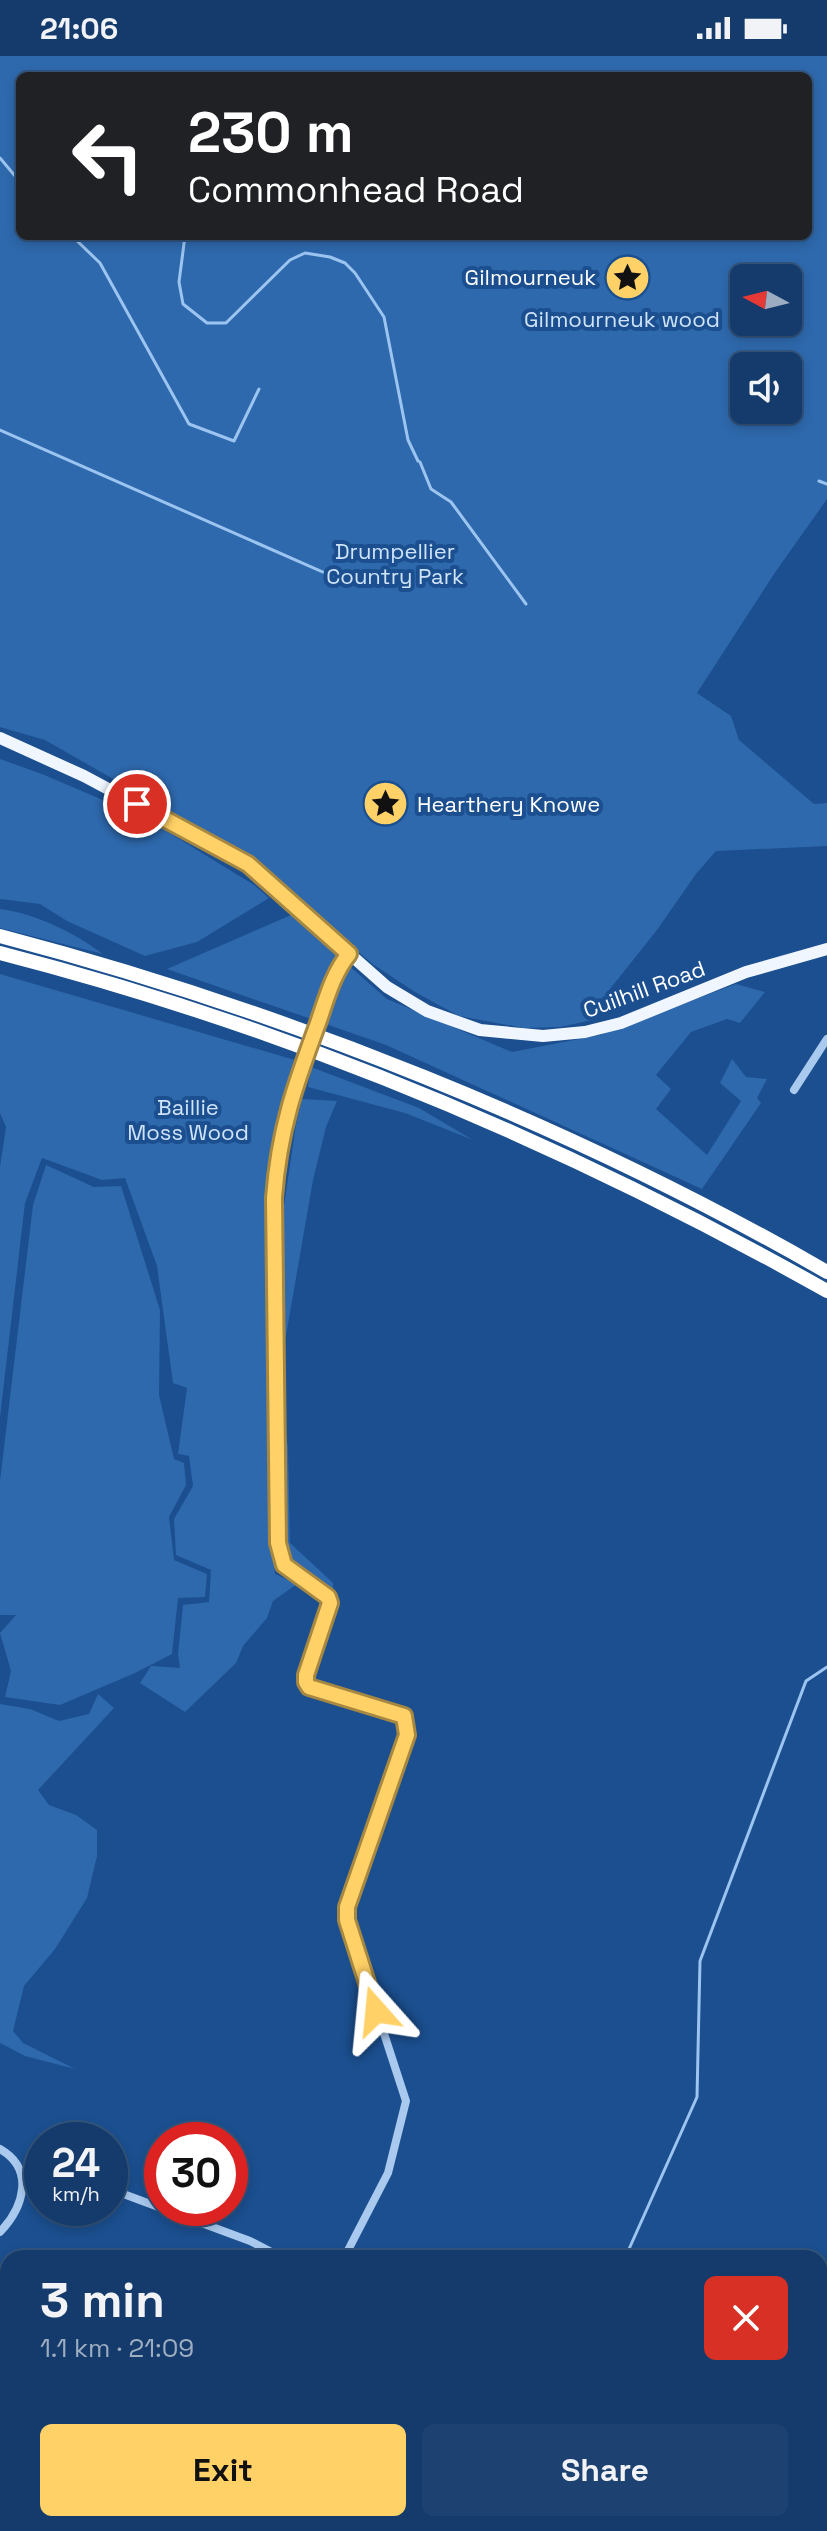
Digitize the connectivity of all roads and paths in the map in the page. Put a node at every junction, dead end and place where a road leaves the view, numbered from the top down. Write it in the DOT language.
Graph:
graph roads {
  1 [pos="0,738"];
  2 [pos="0,936"];
  3 [pos="827,949"];
  4 [pos="0,953"];
  5 [pos="349,954"];
  6 [pos="827,1039"];
  7 [pos="794,1090"];
  8 [pos="827,1272"];
  9 [pos="827,1291"];
  10 [pos="0,2149"];
  11 [pos="128,2196"];
  12 [pos="0,2232"];
  13 [pos="267,2250"];
  14 [pos="348,2250"];
  1 -- 5 [label="main road, Cuilhill Road"];
  2 -- 8 [label="highway"];
  3 -- 5 [label="main road, Cuilhill Road"];
  4 -- 9 [label="highway"];
  5 -- 14 [label="street, bridge"];
  6 -- 7 [label="street"];
  10 -- 12 [label="street"];
  11 -- 13 [label="street"];
}
